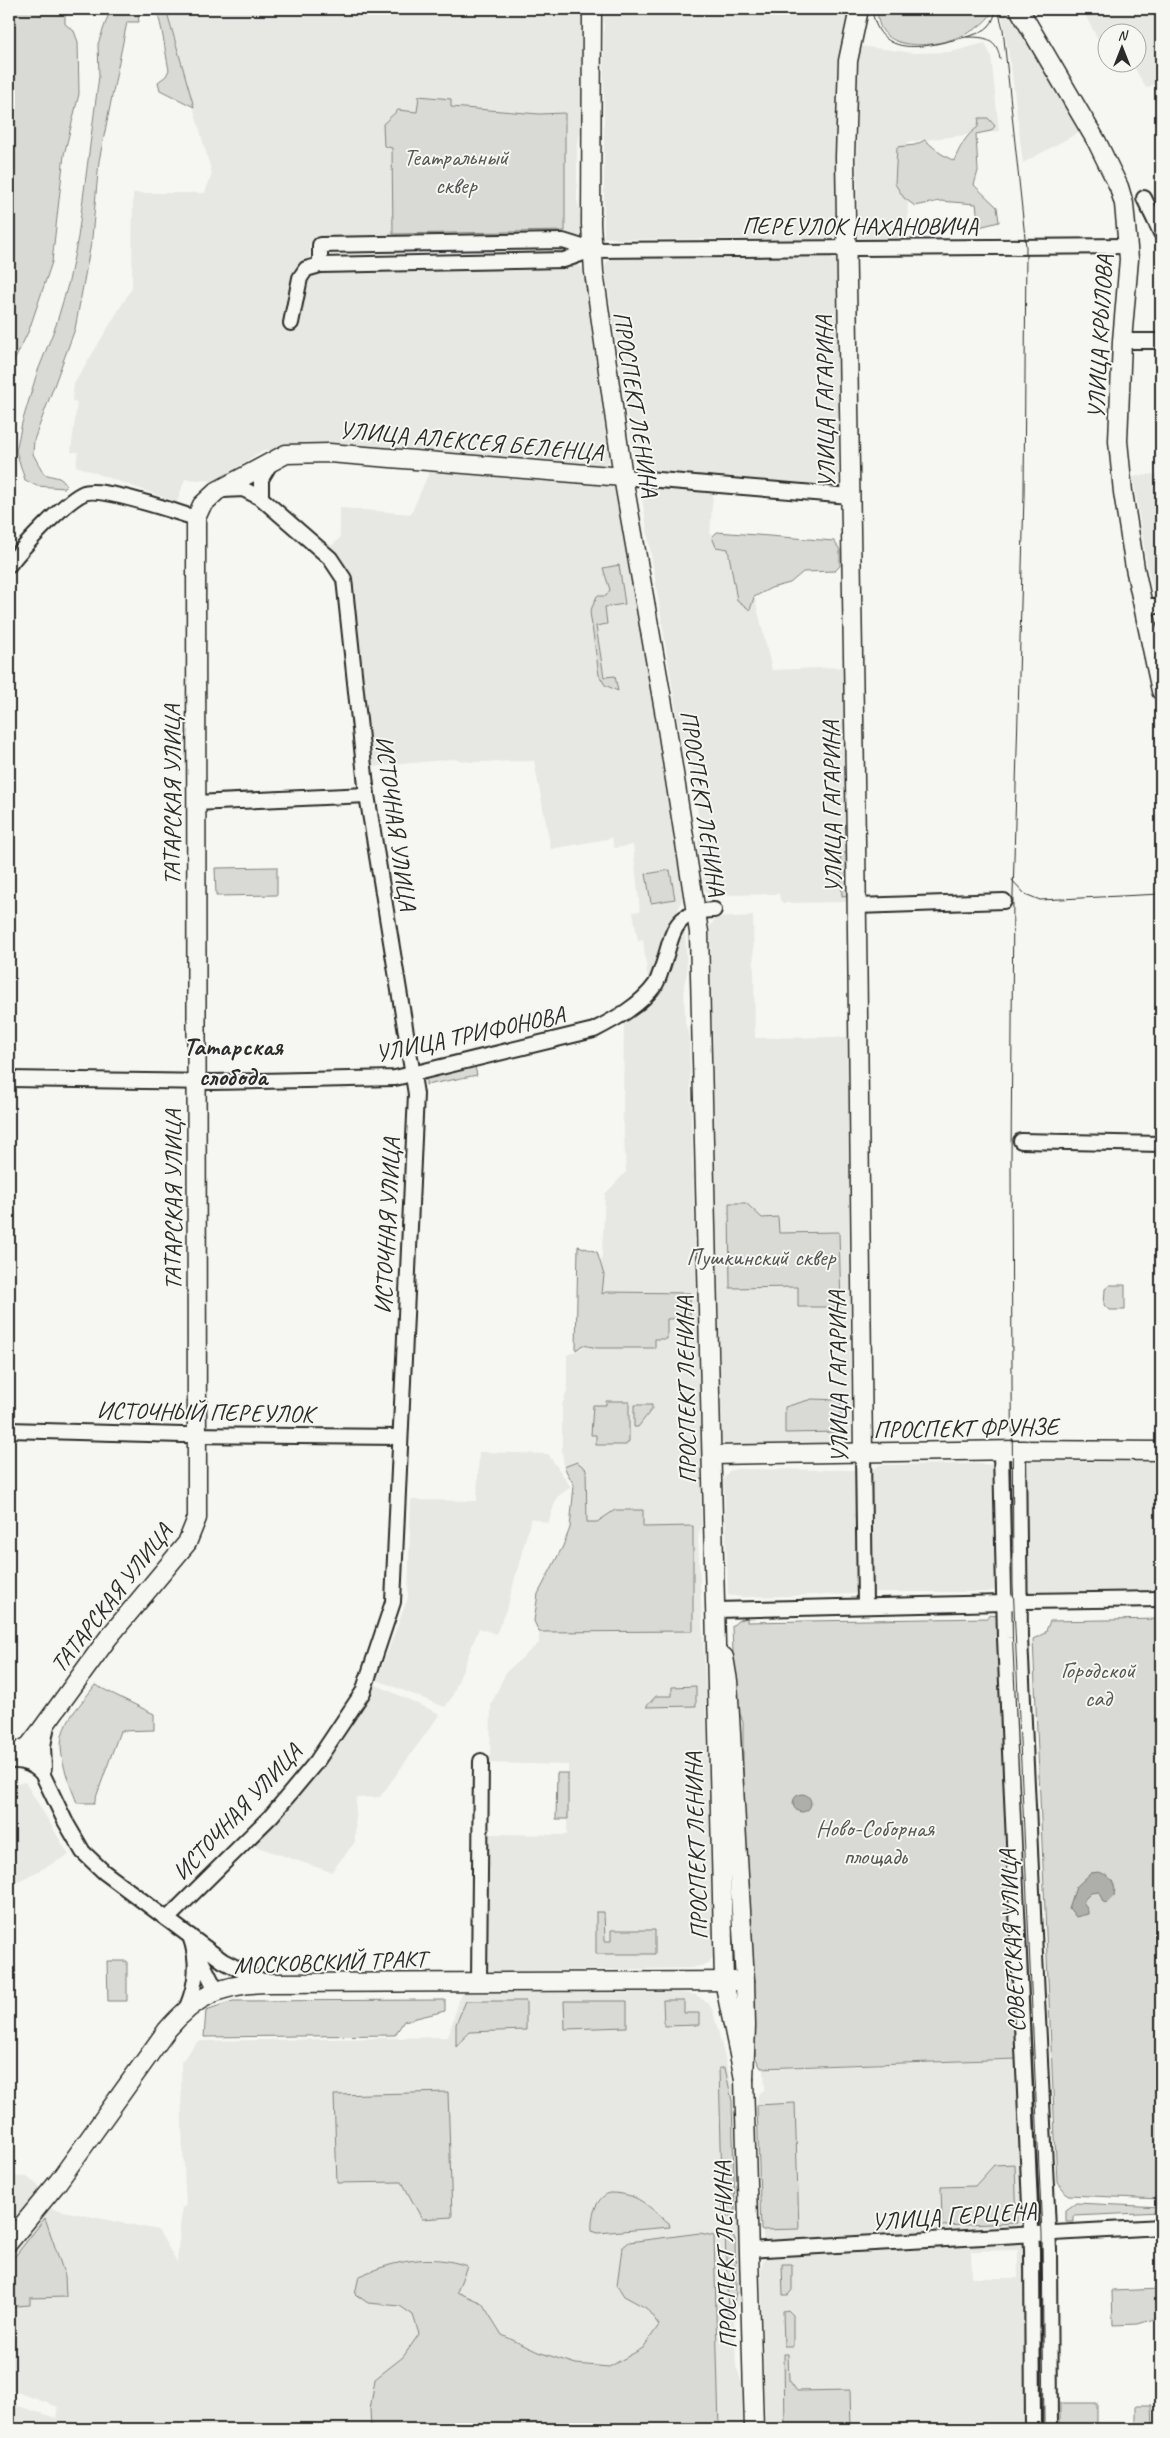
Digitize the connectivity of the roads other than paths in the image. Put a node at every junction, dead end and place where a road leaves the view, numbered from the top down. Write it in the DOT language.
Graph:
graph roads {
  1 [pos="592,9"];
  2 [pos="860,9"];
  3 [pos="1019,9"];
  4 [pos="1144,198"];
  5 [pos="1161,233"];
  6 [pos="1129,246"];
  7 [pos="846,248"];
  8 [pos="592,250"];
  9 [pos="320,265"];
  10 [pos="291,323"];
  11 [pos="1122,341"];
  12 [pos="1161,341"];
  13 [pos="273,460"];
  14 [pos="623,477"];
  15 [pos="217,491"];
  16 [pos="850,496"];
  17 [pos="261,498"];
  18 [pos="196,518"];
  19 [pos="9,565"];
  20 [pos="1143,606"];
  21 [pos="1161,606"];
  22 [pos="1161,691"];
  23 [pos="367,795"];
  24 [pos="195,803"];
  25 [pos="1004,901"];
  26 [pos="857,906"];
  27 [pos="714,910"];
  28 [pos="696,911"];
  29 [pos="412,1074"];
  30 [pos="9,1079"];
  31 [pos="196,1082"];
  32 [pos="1021,1142"];
  33 [pos="1161,1144"];
  34 [pos="9,1430"];
  35 [pos="198,1436"];
  36 [pos="400,1437"];
  37 [pos="1010,1450"];
  38 [pos="1161,1451"];
  39 [pos="863,1453"];
  40 [pos="712,1455"];
  41 [pos="1161,1599"];
  42 [pos="1018,1601"];
  43 [pos="1004,1603"];
  44 [pos="865,1606"];
  45 [pos="716,1610"];
  46 [pos="47,1722"];
  47 [pos="29,1746"];
  48 [pos="9,1759"];
  49 [pos="481,1761"];
  50 [pos="46,1778"];
  51 [pos="167,1919"];
  52 [pos="192,1943"];
  53 [pos="223,1961"];
  54 [pos="724,1981"];
  55 [pos="745,1981"];
  56 [pos="480,1982"];
  57 [pos="266,1984"];
  58 [pos="220,1990"];
  59 [pos="187,2007"];
  60 [pos="744,2079"];
  61 [pos="1161,2227"];
  62 [pos="1048,2233"];
  63 [pos="1031,2235"];
  64 [pos="9,2242"];
  65 [pos="749,2250"];
  66 [pos="754,2429"];
  67 [pos="1034,2429"];
  68 [pos="1050,2429"];
  1 -- 8 [label="main road, ПРОСПЕКТ ЛЕНИНА"];
  2 -- 7 [label="main road, УЛИЦА ГАГАРИНА"];
  3 -- 6 [label="main road, УЛИЦА КРЫЛОВА"];
  4 -- 5 [label="street"];
  6 -- 7 [label="street, ПЕРЕУЛОК НАХАНОВИЧА"];
  6 -- 11 [label="main road, УЛИЦА КРЫЛОВА"];
  7 -- 8 [label="street, ПЕРЕУЛОК НАХАНОВИЧА"];
  7 -- 16 [label="main road, УЛИЦА ГАГАРИНА"];
  8 -- 9 [label="street, ПЕРЕУЛОК НАХАНОВИЧА"];
  8 -- 9 [label="street, ПЕРЕУЛОК НАХАНОВИЧА"];
  8 -- 14 [label="main road, ПРОСПЕКТ ЛЕНИНА"];
  9 -- 10 [label="street"];
  11 -- 12 [label="street"];
  11 -- 20 [label="main road, УЛИЦА КРЫЛОВА"];
  13 -- 14 [label="main road, УЛИЦА АЛЕКСЕЯ БЕЛЕНЦА"];
  13 -- 15 [label="main road, УЛИЦА АЛЕКСЕЯ БЕЛЕНЦА"];
  13 -- 17 [label="street"];
  14 -- 16 [label="street, УЛИЦА АЛЕКСЕЯ БЕЛЕНЦА"];
  14 -- 28 [label="main road, ПРОСПЕКТ ЛЕНИНА"];
  15 -- 17 [label="street, ИСТОЧНАЯ УЛИЦА"];
  15 -- 18 [label="main road"];
  16 -- 26 [label="main road, УЛИЦА ГАГАРИНА"];
  17 -- 23 [label="street, ИСТОЧНАЯ УЛИЦА"];
  18 -- 19 [label="street"];
  18 -- 24 [label="main road, ТАТАРСКАЯ УЛИЦА"];
  20 -- 21 [label="street"];
  20 -- 22 [label="main road, УЛИЦА КРЫЛОВА"];
  23 -- 24 [label="street"];
  23 -- 29 [label="street, ИСТОЧНАЯ УЛИЦА"];
  24 -- 31 [label="main road, ТАТАРСКАЯ УЛИЦА"];
  25 -- 26 [label="street"];
  26 -- 39 [label="main road, УЛИЦА ГАГАРИНА"];
  27 -- 28 [label="street"];
  28 -- 29 [label="street, УЛИЦА ТРИФОНОВА"];
  28 -- 40 [label="main road, ПРОСПЕКТ ЛЕНИНА"];
  29 -- 31 [label="street, УЛИЦА ТРИФОНОВА"];
  29 -- 36 [label="street, ИСТОЧНАЯ УЛИЦА"];
  30 -- 31 [label="street, УЛИЦА ТРИФОНОВА"];
  31 -- 35 [label="main road, ТАТАРСКАЯ УЛИЦА"];
  32 -- 33 [label="street"];
  34 -- 35 [label="street, ИСТОЧНЫЙ ПЕРЕУЛОК"];
  35 -- 36 [label="street, ИСТОЧНЫЙ ПЕРЕУЛОК"];
  35 -- 46 [label="main road, ТАТАРСКАЯ УЛИЦА"];
  36 -- 51 [label="street, ИСТОЧНАЯ УЛИЦА"];
  37 -- 38 [label="main road, ПРОСПЕКТ ФРУНЗЕ"];
  37 -- 39 [label="main road, ПРОСПЕКТ ФРУНЗЕ"];
  37 -- 42 [label="street, СОВЕТСКАЯ УЛИЦА"];
  37 -- 43 [label="street, СОВЕТСКАЯ УЛИЦА"];
  39 -- 40 [label="main road, ПРОСПЕКТ ФРУНЗЕ"];
  39 -- 44 [label="street, УЛИЦА ГАГАРИНА"];
  40 -- 45 [label="main road, ПРОСПЕКТ ЛЕНИНА"];
  41 -- 42 [label="street"];
  42 -- 43 [label="street"];
  42 -- 62 [label="street, СОВЕТСКАЯ УЛИЦА"];
  43 -- 44 [label="street"];
  43 -- 63 [label="street, СОВЕТСКАЯ УЛИЦА"];
  44 -- 45 [label="street"];
  45 -- 54 [label="main road, ПРОСПЕКТ ЛЕНИНА"];
  45 -- 55 [label="main road, ПРОСПЕКТ ЛЕНИНА"];
  46 -- 47 [label="main road, ТАТАРСКАЯ УЛИЦА"];
  46 -- 50 [label="street"];
  47 -- 48 [label="main road, ТАТАРСКАЯ УЛИЦА"];
  47 -- 50 [label="street"];
  48 -- 50 [label="street"];
  49 -- 56 [label="street"];
  50 -- 51 [label="street"];
  51 -- 52 [label="street"];
  52 -- 53 [label="street"];
  52 -- 58 [label="street"];
  52 -- 59 [label="street"];
  53 -- 57 [label="street"];
  53 -- 58 [label="street"];
  54 -- 55 [label="main road, МОСКОВСКИЙ ТРАКТ"];
  54 -- 56 [label="main road, МОСКОВСКИЙ ТРАКТ"];
  54 -- 60 [label="main road, ПРОСПЕКТ ЛЕНИНА"];
  55 -- 60 [label="main road, ПРОСПЕКТ ЛЕНИНА"];
  56 -- 57 [label="main road, МОСКОВСКИЙ ТРАКТ"];
  57 -- 58 [label="main road, МОСКОВСКИЙ ТРАКТ"];
  58 -- 59 [label="main road, МОСКОВСКИЙ ТРАКТ"];
  59 -- 64 [label="main road, МОСКОВСКИЙ ТРАКТ"];
  60 -- 65 [label="main road, ПРОСПЕКТ ЛЕНИНА"];
  61 -- 62 [label="street, УЛИЦА ГЕРЦЕНА"];
  62 -- 63 [label="street, УЛИЦА ГЕРЦЕНА"];
  62 -- 68 [label="street, СОВЕТСКАЯ УЛИЦА"];
  63 -- 65 [label="street, УЛИЦА ГЕРЦЕНА"];
  63 -- 67 [label="street, СОВЕТСКАЯ УЛИЦА"];
  65 -- 66 [label="main road, ПРОСПЕКТ ЛЕНИНА"];
}
